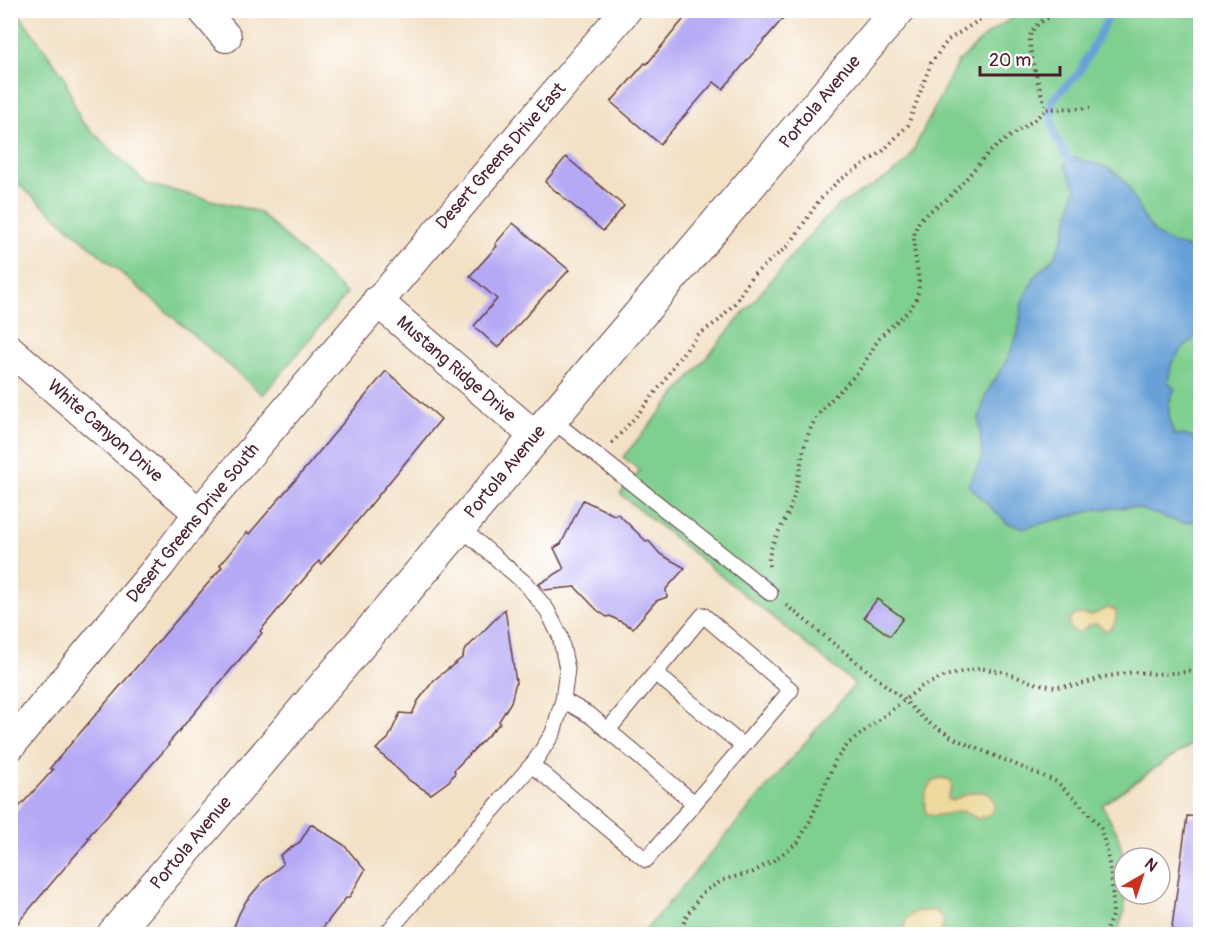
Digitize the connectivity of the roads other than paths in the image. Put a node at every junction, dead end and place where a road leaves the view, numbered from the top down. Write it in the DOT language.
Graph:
graph roads {
  1 [pos="203,10"];
  2 [pos="898,10"];
  3 [pos="619,13"];
  4 [pos="226,37"];
  5 [pos="377,301"];
  6 [pos="10,350"];
  7 [pos="543,428"];
  8 [pos="199,513"];
  9 [pos="459,526"];
  10 [pos="770,593"];
  11 [pos="655,673"];
  12 [pos="563,700"];
  13 [pos="608,730"];
  14 [pos="10,746"];
  15 [pos="743,746"];
  16 [pos="532,765"];
  17 [pos="694,803"];
  18 [pos="114,934"];
  19 [pos="386,934"];
  1 -- 4 [label="street"];
  2 -- 7 [label="main road, Portola Avenue"];
  3 -- 5 [label="street, Desert Greens Drive East"];
  5 -- 7 [label="street, Mustang Ridge Drive"];
  5 -- 8 [label="street, Desert Greens Drive South"];
  6 -- 8 [label="street, White Canyon Drive"];
  7 -- 9 [label="main road, Portola Avenue"];
  7 -- 10 [label="lane"];
  8 -- 14 [label="street, Desert Greens Drive South"];
  9 -- 12 [label="lane"];
  9 -- 18 [label="main road, Portola Avenue"];
  11 -- 13 [label="lane"];
  11 -- 15 [label="lane"];
  11 -- 15 [label="lane"];
  12 -- 13 [label="lane"];
  12 -- 16 [label="lane"];
  13 -- 17 [label="lane"];
  15 -- 17 [label="lane"];
  16 -- 17 [label="lane"];
  16 -- 19 [label="lane"];
}
